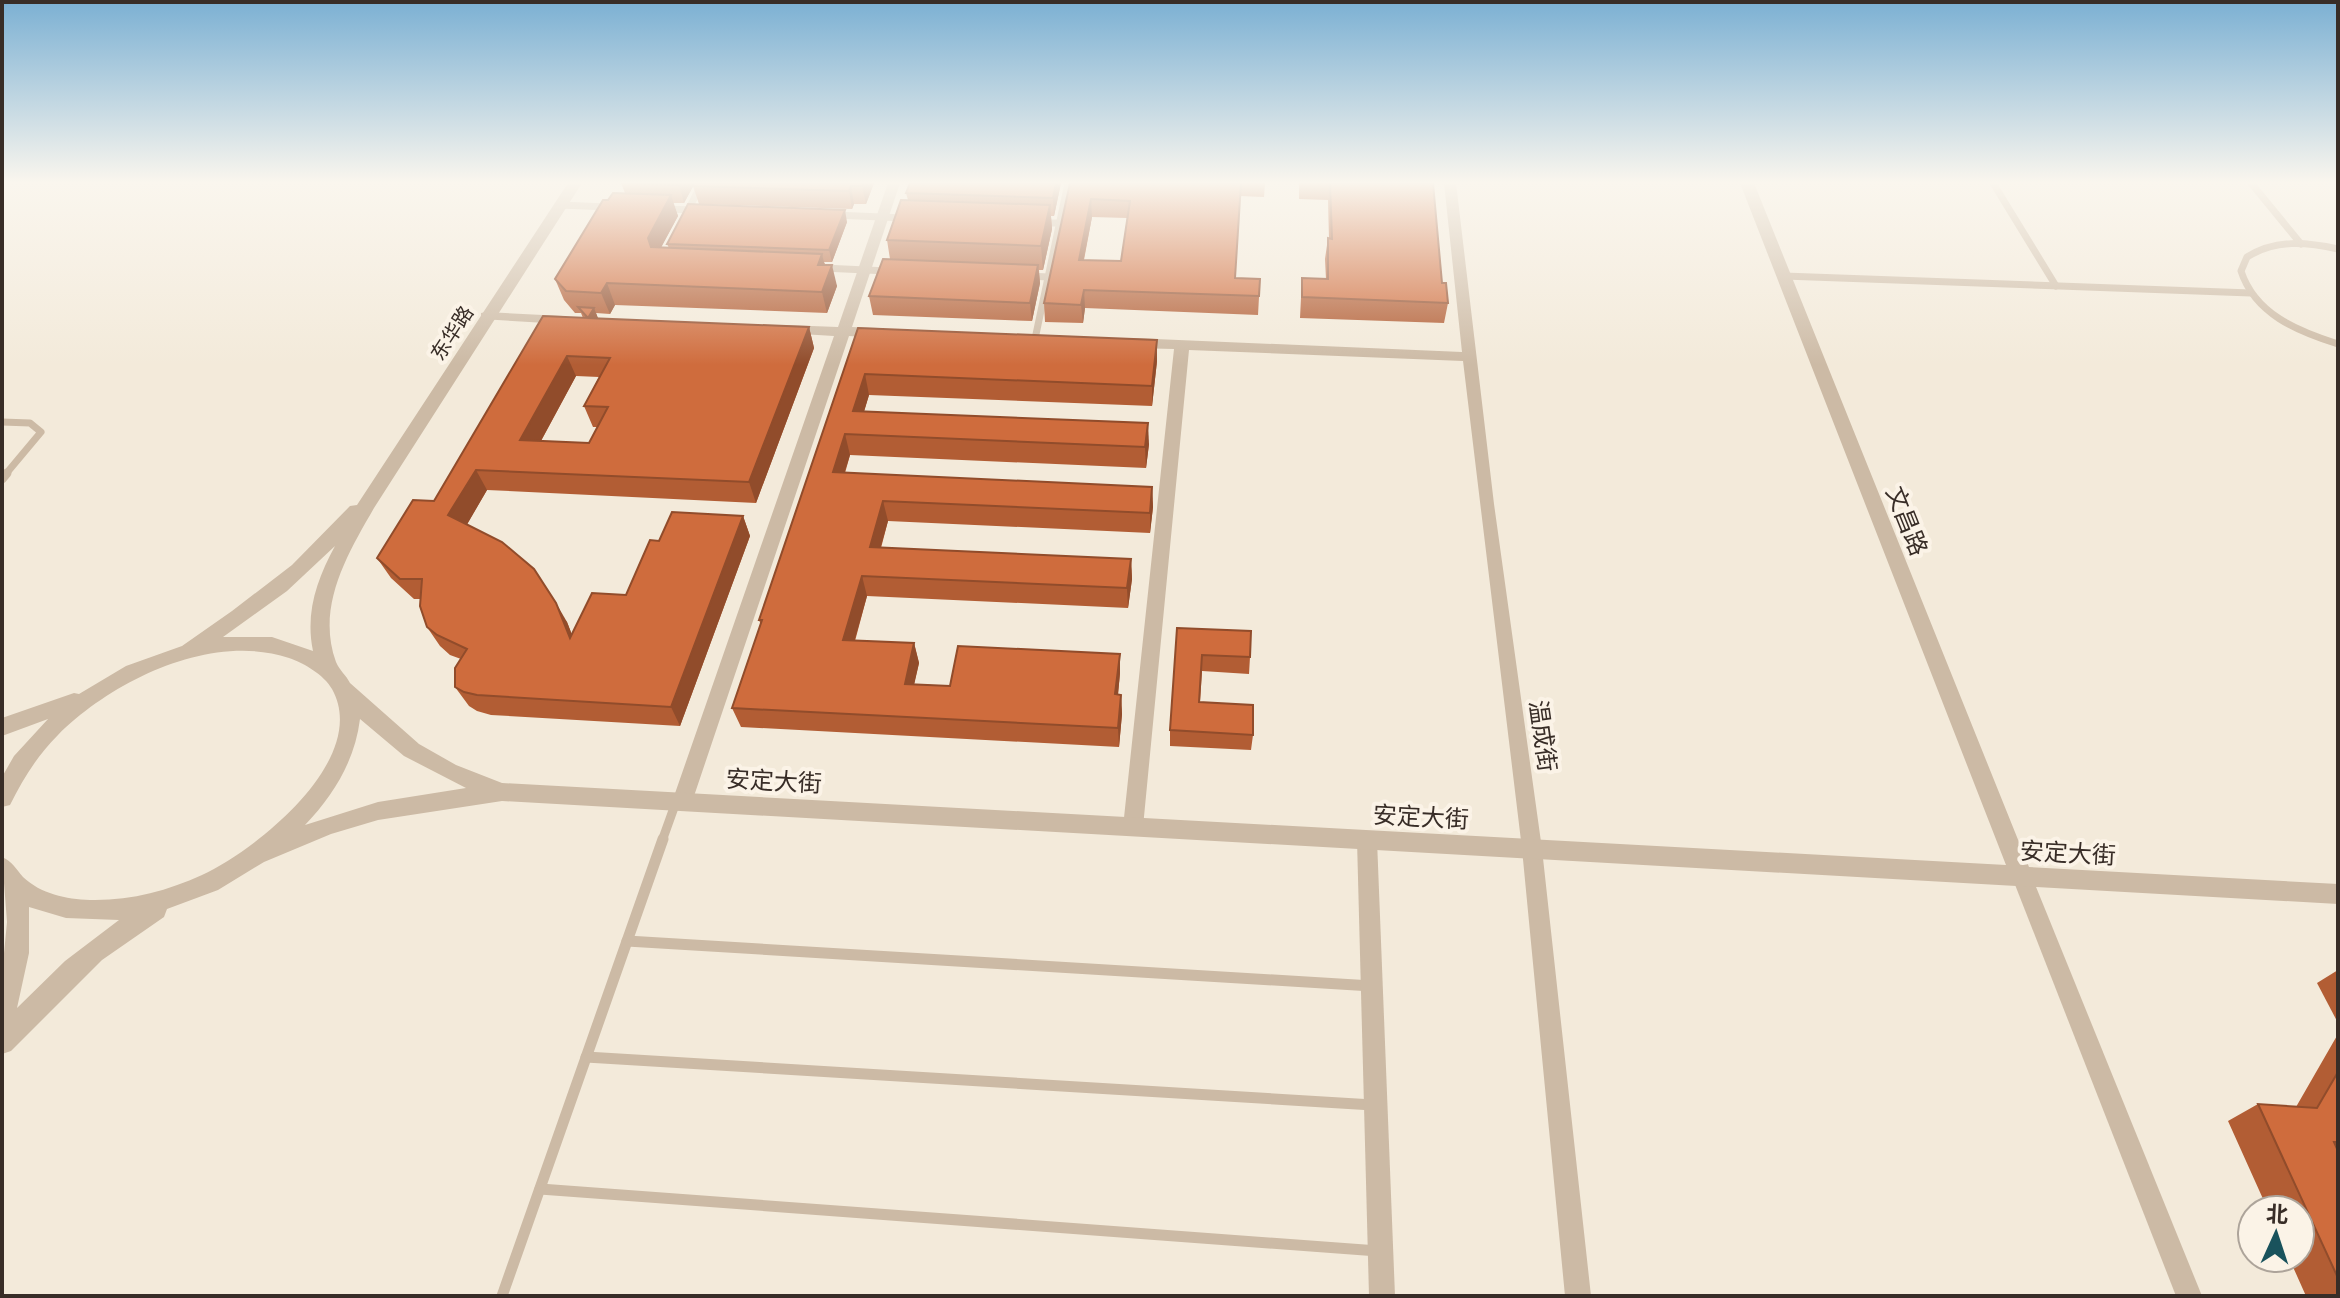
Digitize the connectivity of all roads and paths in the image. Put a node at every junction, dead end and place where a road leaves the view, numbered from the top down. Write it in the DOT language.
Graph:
graph roads {
  1 [pos="534,244"];
  2 [pos="873,244"];
  3 [pos="1055,244"];
  4 [pos="1457,244"];
  5 [pos="1771,244"];
  6 [pos="2030,244"];
  7 [pos="2301,244"];
  8 [pos="2338,249"];
  9 [pos="817,268"];
  10 [pos="864,270"];
  11 [pos="895,271"];
  12 [pos="1018,276"];
  13 [pos="1784,276"];
  14 [pos="1048,277"];
  15 [pos="2056,286"];
  16 [pos="2251,293"];
  17 [pos="486,316"];
  18 [pos="579,320"];
  19 [pos="766,328"];
  20 [pos="843,331"];
  21 [pos="902,333"];
  22 [pos="1035,339"];
  23 [pos="1123,342"];
  24 [pos="2338,344"];
  25 [pos="1182,345"];
  26 [pos="1470,357"];
  27 [pos="2,422"];
  28 [pos="390,466"];
  29 [pos="2,479"];
  30 [pos="173,657"];
  31 [pos="336,680"];
  32 [pos="103,689"];
  33 [pos="2,727"];
  34 [pos="502,792"];
  35 [pos="2,798"];
  36 [pos="679,802"];
  37 [pos="1133,827"];
  38 [pos="1367,840"];
  39 [pos="1532,849"];
  40 [pos="260,854"];
  41 [pos="9,877"];
  42 [pos="2022,877"];
  43 [pos="202,887"];
  44 [pos="2338,894"];
  45 [pos="627,941"];
  46 [pos="1372,986"];
  47 [pos="2,1018"];
  48 [pos="2,1042"];
  49 [pos="586,1057"];
  50 [pos="1376,1105"];
  51 [pos="540,1189"];
  52 [pos="1381,1251"];
  53 [pos="502,1296"];
  54 [pos="1382,1296"];
  55 [pos="1578,1296"];
  56 [pos="2189,1296"];
  1 -- 17 [label="street, 东华路"];
  2 -- 10 [label="street"];
  3 -- 14 [label="lane"];
  4 -- 26 [label="street, 温成街"];
  5 -- 13 [label="street, 文昌路"];
  6 -- 15 [label="lane"];
  7 -- 8 [label="lane"];
  7 -- 16 [label="lane"];
  9 -- 10 [label="lane"];
  10 -- 11 [label="lane"];
  10 -- 20 [label="street"];
  12 -- 14 [label="lane"];
  13 -- 15 [label="lane"];
  13 -- 42 [label="street, 文昌路"];
  14 -- 22 [label="lane"];
  15 -- 16 [label="lane"];
  16 -- 24 [label="lane"];
  17 -- 18 [label="street"];
  17 -- 28 [label="street, 东华路"];
  19 -- 20 [label="street"];
  20 -- 21 [label="street"];
  20 -- 36 [label="street"];
  23 -- 25 [label="street"];
  25 -- 26 [label="street"];
  25 -- 37 [label="street"];
  26 -- 39 [label="street, 温成街"];
  27 -- 29 [label="lane"];
  28 -- 30 [label="street"];
  28 -- 31 [label="street"];
  30 -- 31 [label="street"];
  30 -- 32 [label="street"];
  31 -- 34 [label="street"];
  31 -- 40 [label="street"];
  32 -- 33 [label="street"];
  32 -- 35 [label="street"];
  34 -- 36 [label="street, 安定大街"];
  34 -- 40 [label="street"];
  36 -- 37 [label="street, 安定大街"];
  36 -- 45 [label="lane"];
  37 -- 38 [label="street, 安定大街"];
  38 -- 39 [label="street, 安定大街"];
  38 -- 46 [label="street"];
  39 -- 42 [label="street, 安定大街"];
  39 -- 55 [label="street, 温成街"];
  40 -- 43 [label="street"];
  41 -- 43 [label="street"];
  41 -- 47 [label="street"];
  42 -- 44 [label="street, 安定大街"];
  42 -- 56 [label="street"];
  43 -- 48 [label="street"];
  45 -- 46 [label="lane"];
  45 -- 49 [label="lane"];
  46 -- 50 [label="street"];
  49 -- 50 [label="lane"];
  49 -- 51 [label="lane"];
  50 -- 52 [label="street"];
  51 -- 52 [label="lane"];
  51 -- 53 [label="lane"];
  52 -- 54 [label="street"];
}
